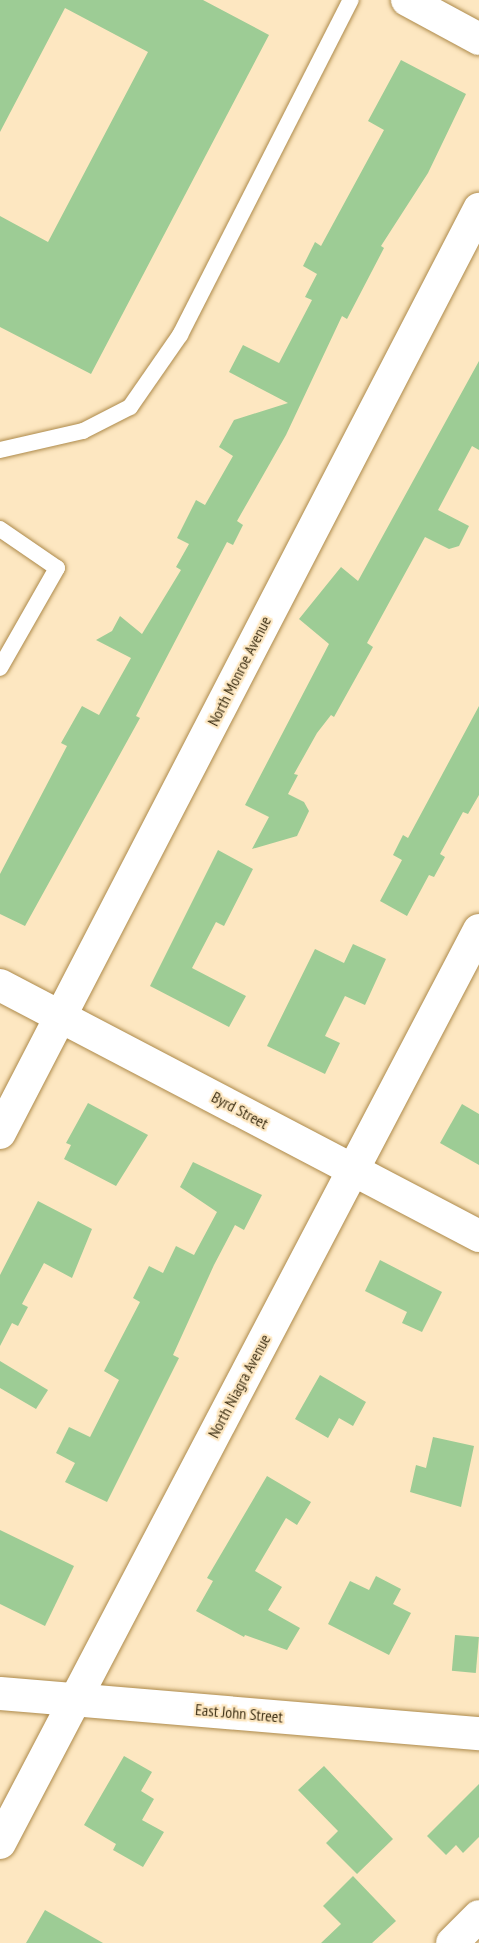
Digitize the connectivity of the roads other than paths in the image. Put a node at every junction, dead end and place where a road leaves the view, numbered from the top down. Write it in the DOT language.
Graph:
graph roads {
  1 [pos="351,0"];
  2 [pos="407,0"];
  3 [pos="479,39"];
  4 [pos="479,209"];
  5 [pos="0,450"];
  6 [pos="0,529"];
  7 [pos="0,668"];
  8 [pos="479,930"];
  9 [pos="0,985"];
  10 [pos="61,1017"];
  11 [pos="0,1133"];
  12 [pos="353,1169"];
  13 [pos="479,1236"];
  14 [pos="0,1693"];
  15 [pos="75,1698"];
  16 [pos="479,1733"];
  17 [pos="0,1843"];
  18 [pos="479,1916"];
  19 [pos="452,1943"];
  1 -- 5 [label="lane"];
  2 -- 3 [label="street"];
  4 -- 10 [label="street, North Monroe Avenue"];
  6 -- 7 [label="lane"];
  8 -- 12 [label="street, North Niagra Avenue"];
  9 -- 10 [label="street, Byrd Street"];
  10 -- 11 [label="street, North Monroe Avenue"];
  10 -- 12 [label="street, Byrd Street"];
  12 -- 13 [label="street, Byrd Street"];
  12 -- 15 [label="street, North Niagra Avenue"];
  14 -- 15 [label="street, East John Street"];
  15 -- 16 [label="street, East John Street"];
  15 -- 17 [label="street, North Niagra Avenue"];
  18 -- 19 [label="street"];
}
